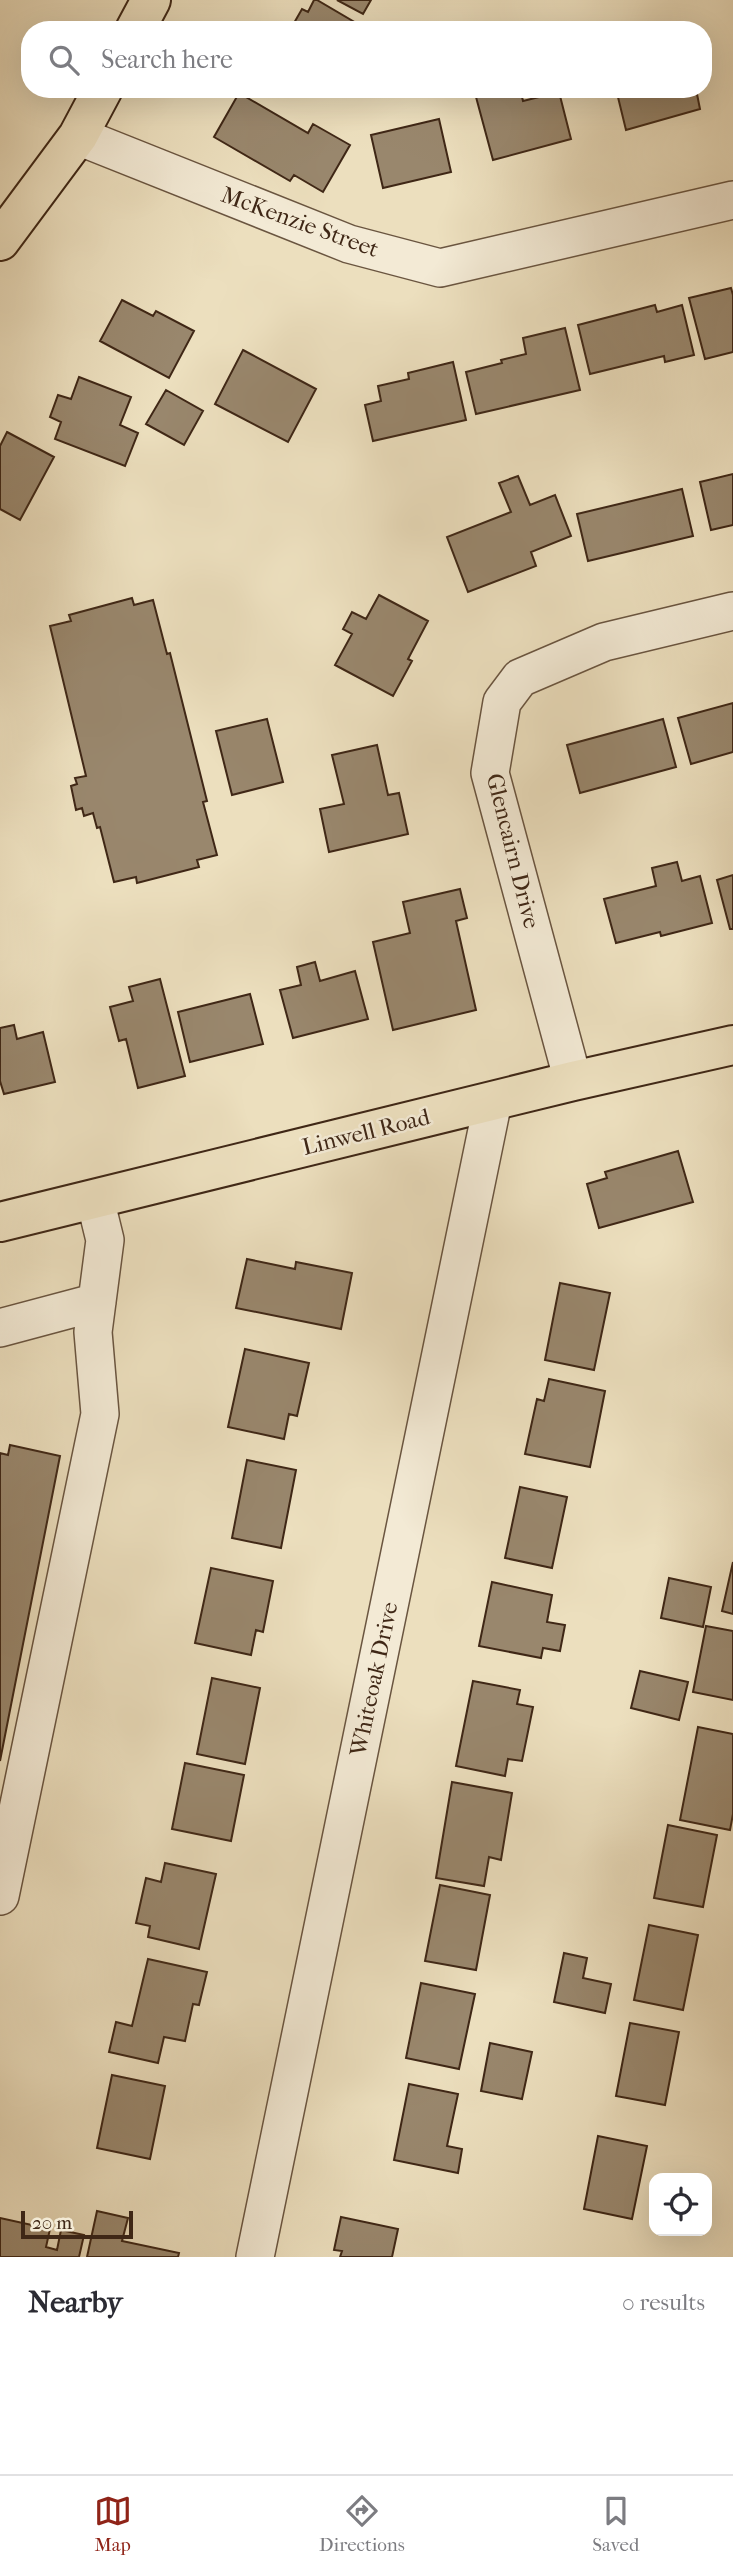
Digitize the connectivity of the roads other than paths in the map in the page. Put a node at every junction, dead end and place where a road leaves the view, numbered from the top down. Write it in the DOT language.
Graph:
graph roads {
  1 [pos="151,0"];
  2 [pos="140,21"];
  3 [pos="98,98"];
  4 [pos="78,136"];
  5 [pos="733,200"];
  6 [pos="0,241"];
  7 [pos="733,611"];
  8 [pos="733,1045"];
  9 [pos="573,1081"];
  10 [pos="493,1101"];
  11 [pos="95,1199"];
  12 [pos="0,1222"];
  13 [pos="97,1302"];
  14 [pos="0,1328"];
  15 [pos="0,1896"];
  16 [pos="255,2257"];
  1 -- 2 [label="main road"];
  3 -- 4 [label="main road"];
  4 -- 5 [label="street, McKenzie Street"];
  4 -- 6 [label="main road"];
  7 -- 9 [label="street, Glencairn Drive"];
  8 -- 9 [label="main road, Linwell Road"];
  9 -- 10 [label="main road, Linwell Road"];
  10 -- 11 [label="main road, Linwell Road"];
  10 -- 16 [label="street, Whiteoak Drive"];
  11 -- 12 [label="main road, Linwell Road"];
  11 -- 13 [label="street"];
  13 -- 14 [label="street"];
  13 -- 15 [label="street"];
}
